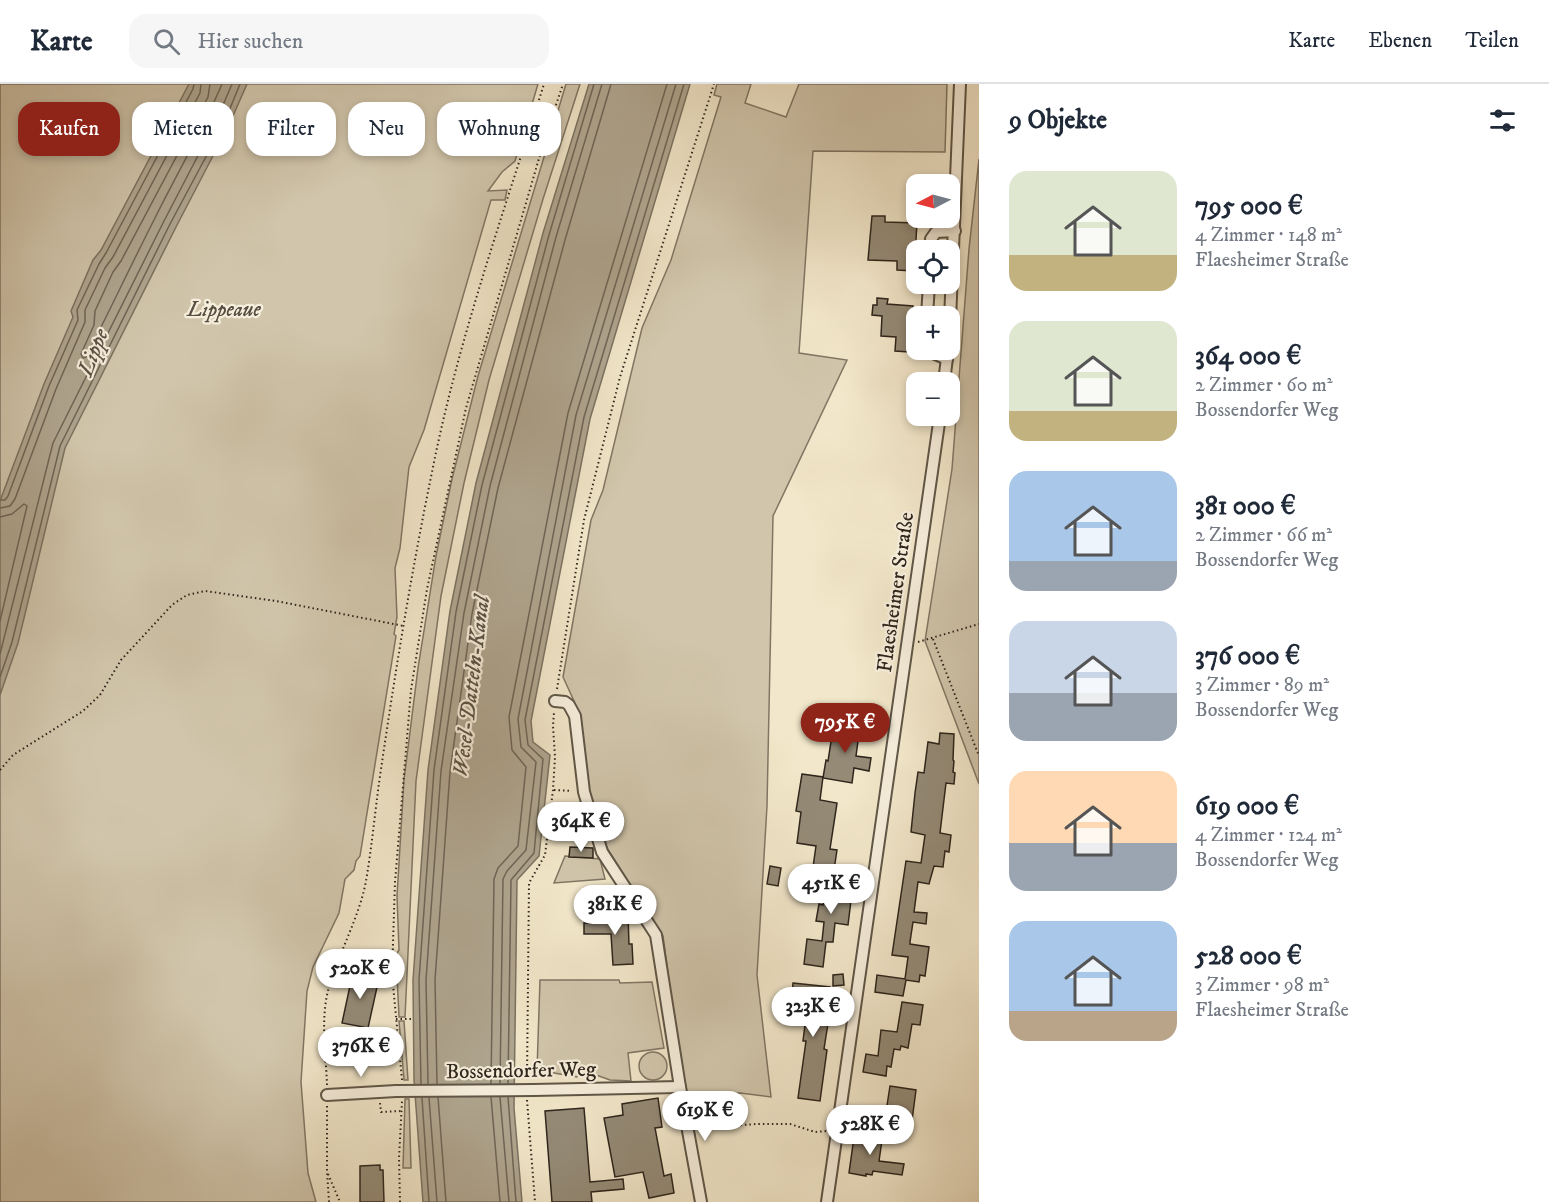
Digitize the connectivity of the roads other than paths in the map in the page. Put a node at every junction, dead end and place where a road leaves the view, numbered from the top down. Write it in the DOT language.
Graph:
graph roads {
  1 [pos="960,84"];
  2 [pos="955,231"];
  3 [pos="931,240"];
  4 [pos="951,306"];
  5 [pos="939,426"];
  6 [pos="555,701"];
  7 [pos="680,1087"];
  8 [pos="327,1095"];
  9 [pos="702,1202"];
  10 [pos="827,1202"];
  1 -- 2 [label="street"];
  2 -- 3 [label="street"];
  2 -- 4 [label="street"];
  5 -- 10 [label="street, Flaesheimer Straße"];
  6 -- 7 [label="street"];
  7 -- 8 [label="street, Bossendorfer Weg, bridge"];
  7 -- 9 [label="street"];
}
